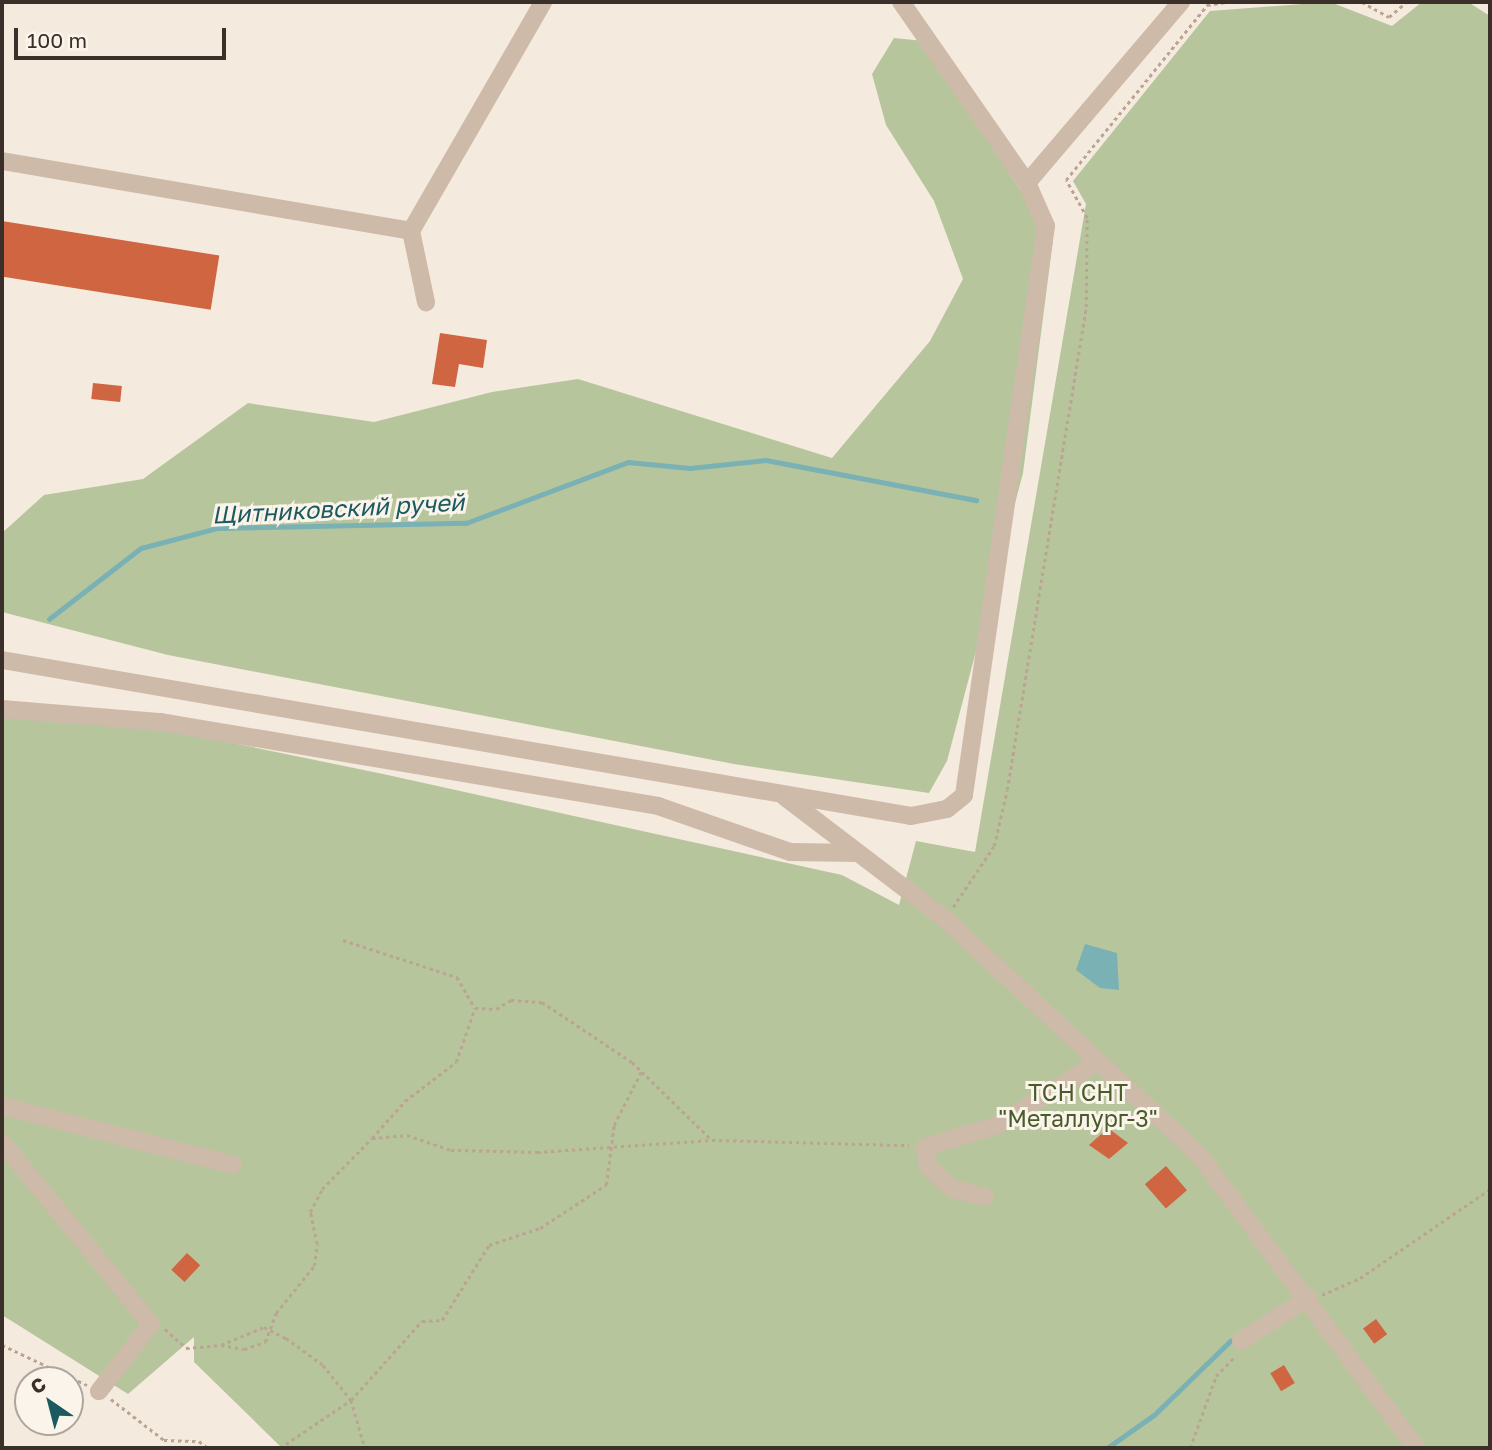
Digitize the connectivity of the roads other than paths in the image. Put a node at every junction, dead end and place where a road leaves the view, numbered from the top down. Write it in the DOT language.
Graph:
graph roads {
  1 [pos="543,2"];
  2 [pos="901,2"];
  3 [pos="1181,2"];
  4 [pos="2,161"];
  5 [pos="1027,183"];
  6 [pos="411,232"];
  7 [pos="426,302"];
  8 [pos="2,660"];
  9 [pos="2,709"];
  10 [pos="785,796"];
  11 [pos="858,853"];
  12 [pos="1098,1062"];
  13 [pos="2,1106"];
  14 [pos="2,1142"];
  15 [pos="233,1165"];
  16 [pos="985,1197"];
  17 [pos="1308,1298"];
  18 [pos="1241,1341"];
  19 [pos="99,1391"];
  20 [pos="1416,1448"];
  1 -- 6 [label="street"];
  2 -- 5 [label="street"];
  3 -- 5 [label="street"];
  4 -- 6 [label="street"];
  5 -- 10 [label="street"];
  6 -- 7 [label="street"];
  8 -- 10 [label="street"];
  9 -- 11 [label="street"];
  10 -- 11 [label="street"];
  11 -- 12 [label="street"];
  12 -- 16 [label="street"];
  12 -- 17 [label="street"];
  13 -- 15 [label="street"];
  14 -- 19 [label="street"];
  17 -- 18 [label="street"];
  17 -- 20 [label="street"];
}
